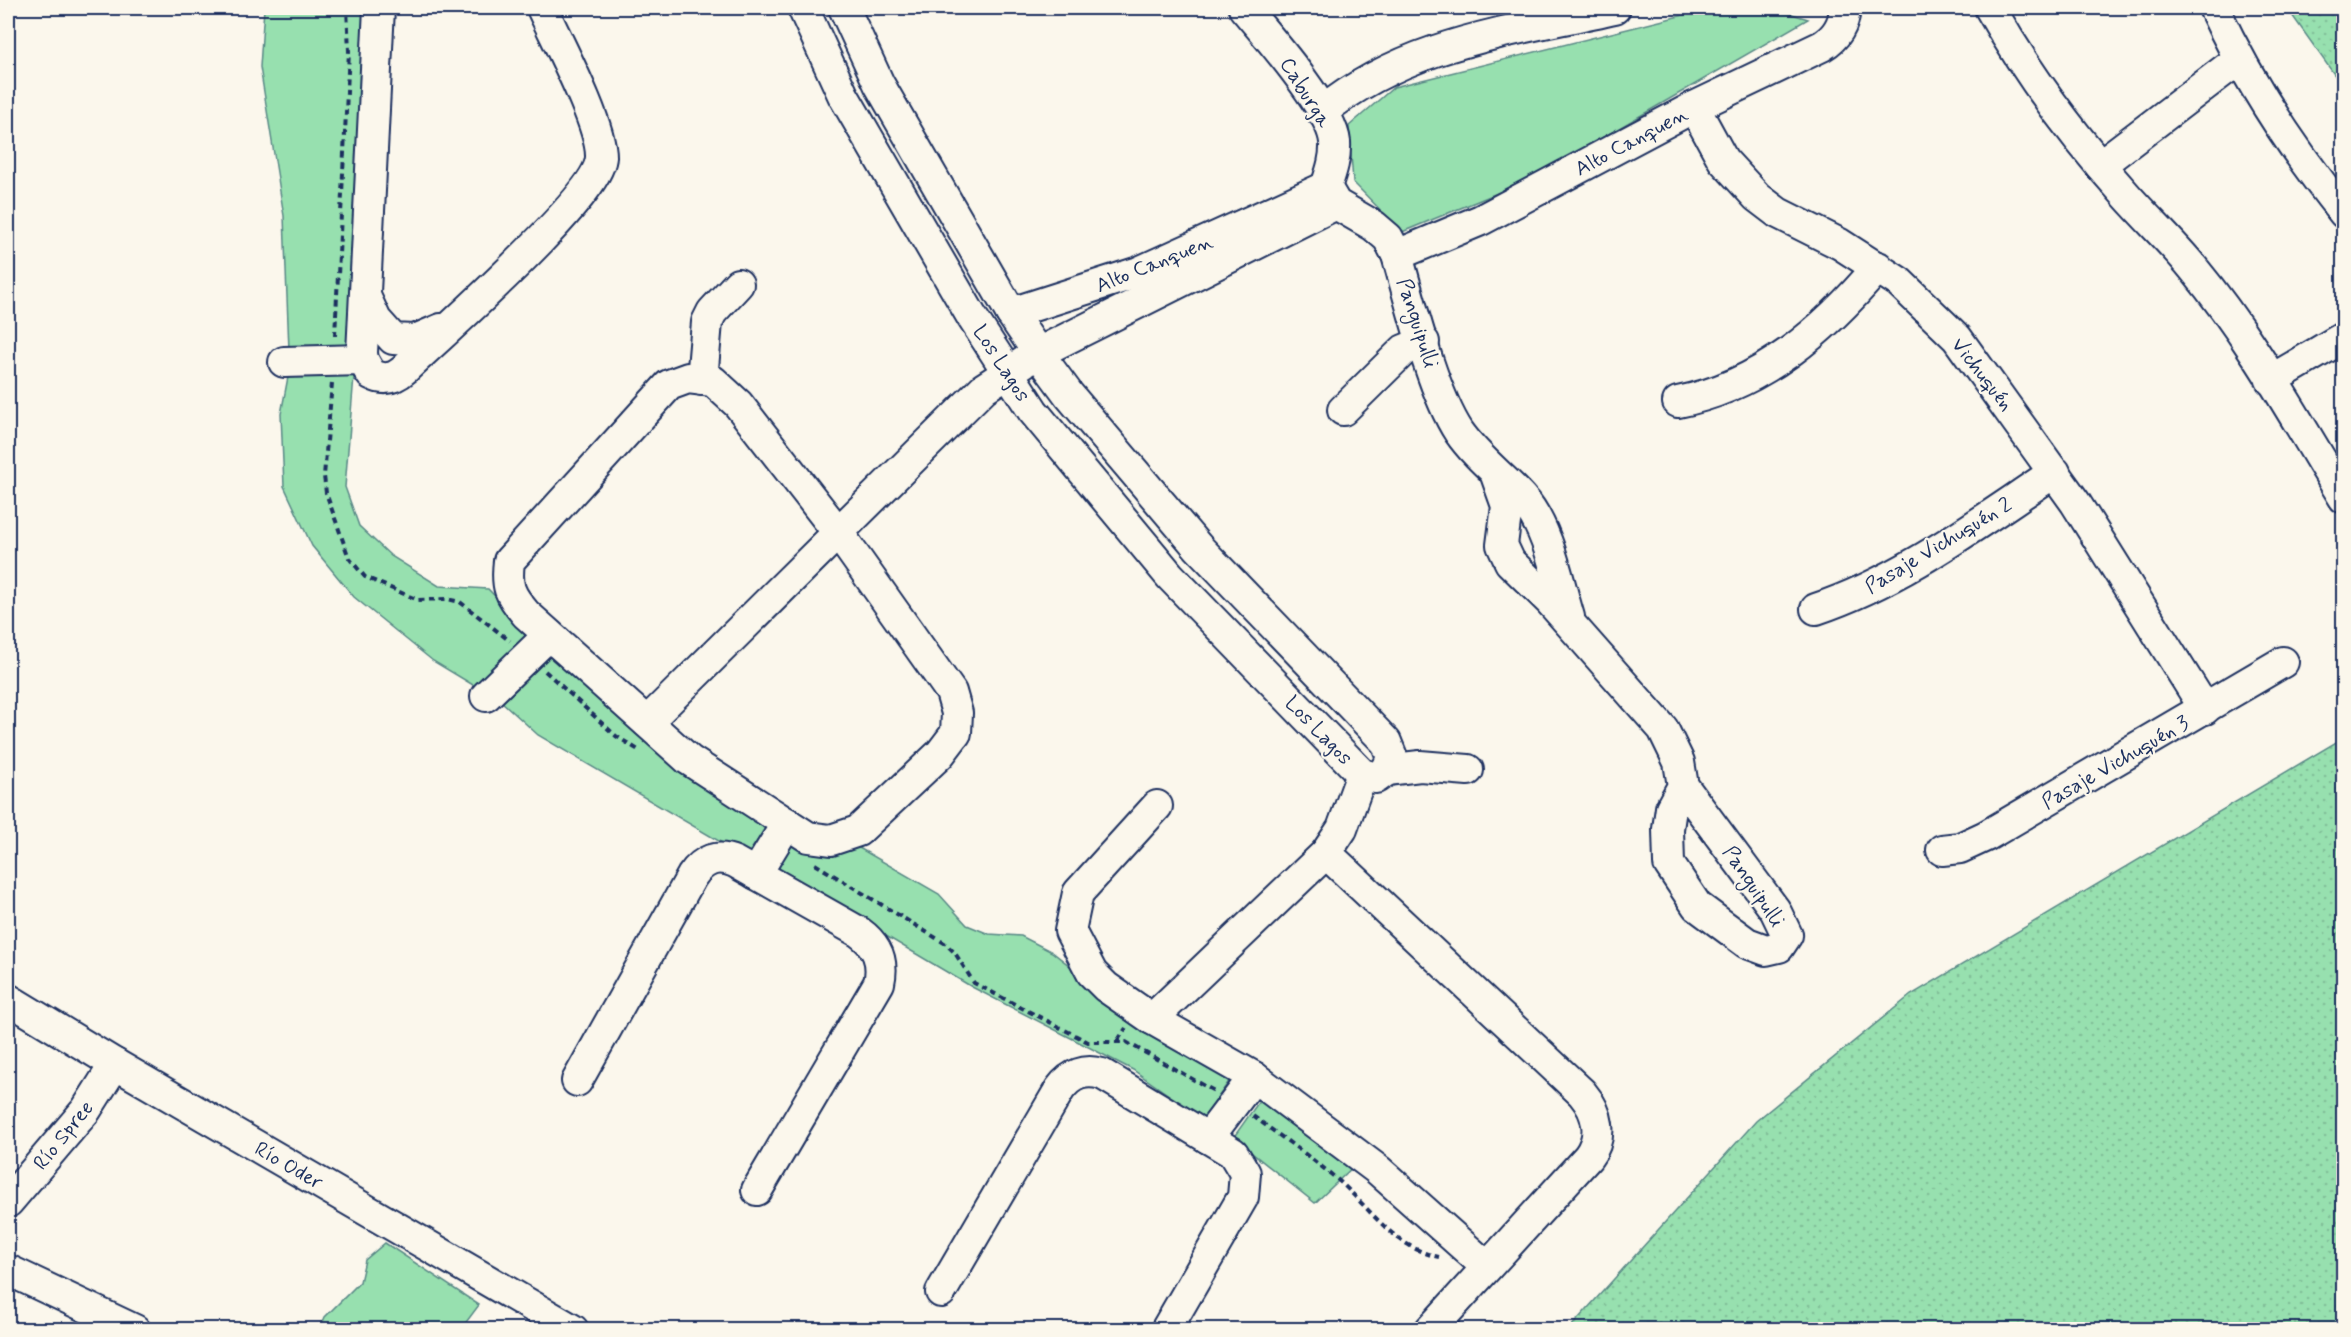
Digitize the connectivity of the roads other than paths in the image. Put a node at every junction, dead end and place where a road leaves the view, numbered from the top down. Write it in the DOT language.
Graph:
graph roads {
  1 [pos="379,8"];
  2 [pos="542,8"];
  3 [pos="803,8"];
  4 [pos="844,8"];
  5 [pos="1244,8"];
  6 [pos="1611,8"];
  7 [pos="1845,8"];
  8 [pos="1990,8"];
  9 [pos="2214,8"];
  10 [pos="2239,59"];
  11 [pos="1694,107"];
  12 [pos="1322,112"];
  13 [pos="2100,165"];
  14 [pos="1331,196"];
  15 [pos="2343,213"];
  16 [pos="1397,255"];
  17 [pos="1878,267"];
  18 [pos="738,284"];
  19 [pos="1146,285"];
  20 [pos="364,295"];
  21 [pos="1011,312"];
  22 [pos="452,324"];
  23 [pos="2343,338"];
  24 [pos="393,339"];
  25 [pos="1424,342"];
  26 [pos="1038,353"];
  27 [pos="363,357"];
  28 [pos="284,362"];
  29 [pos="405,369"];
  30 [pos="1007,371"];
  31 [pos="702,380"];
  32 [pos="2271,380"];
  33 [pos="1678,402"];
  34 [pos="1343,410"];
  35 [pos="2055,472"];
  36 [pos="1496,475"];
  37 [pos="2343,498"];
  38 [pos="837,531"];
  39 [pos="1816,609"];
  40 [pos="1572,626"];
  41 [pos="538,645"];
  42 [pos="2283,662"];
  43 [pos="486,696"];
  44 [pos="2205,710"];
  45 [pos="1365,721"];
  46 [pos="647,722"];
  47 [pos="1338,750"];
  48 [pos="1468,770"];
  49 [pos="1374,772"];
  50 [pos="1683,786"];
  51 [pos="1157,806"];
  52 [pos="782,831"];
  53 [pos="1942,850"];
  54 [pos="1326,853"];
  55 [pos="756,874"];
  56 [pos="8,999"];
  57 [pos="1152,1019"];
  58 [pos="115,1064"];
  59 [pos="1254,1077"];
  60 [pos="577,1081"];
  61 [pos="1208,1138"];
  62 [pos="757,1190"];
  63 [pos="8,1202"];
  64 [pos="1487,1267"];
  65 [pos="8,1270"];
  66 [pos="941,1292"];
  67 [pos="135,1329"];
  68 [pos="573,1329"];
  69 [pos="1166,1329"];
  70 [pos="1430,1329"];
  1 -- 20 [label="street"];
  2 -- 22 [label="street"];
  3 -- 30 [label="street, Los Lagos"];
  4 -- 21 [label="street, Los Lagos"];
  5 -- 12 [label="street, Caburga"];
  6 -- 12 [label="street"];
  7 -- 11 [label="street, Alto Canquen"];
  8 -- 13 [label="street"];
  9 -- 10 [label="street"];
  10 -- 13 [label="street"];
  10 -- 15 [label="street"];
  11 -- 16 [label="street, Alto Canquen"];
  11 -- 17 [label="street, Vichuquén"];
  12 -- 14 [label="street, Caburga"];
  13 -- 32 [label="street"];
  14 -- 16 [label="street, Panguipulli"];
  14 -- 19 [label="street, Alto Canquen"];
  16 -- 25 [label="street, Panguipulli"];
  17 -- 33 [label="street"];
  17 -- 35 [label="street, Vichuquén"];
  18 -- 31 [label="street"];
  19 -- 21 [label="street, Alto Canquen"];
  19 -- 26 [label="street, Alto Canquen"];
  20 -- 24 [label="street"];
  20 -- 27 [label="street"];
  21 -- 26 [label="street, Los Lagos"];
  22 -- 24 [label="street"];
  22 -- 29 [label="street"];
  23 -- 32 [label="street"];
  24 -- 27 [label="street"];
  24 -- 29 [label="street"];
  25 -- 34 [label="street"];
  25 -- 36 [label="street, Panguipulli"];
  26 -- 30 [label="street, Alto Canquen"];
  26 -- 45 [label="street, Los Lagos"];
  27 -- 28 [label="street"];
  27 -- 29 [label="street"];
  30 -- 38 [label="street, Alto Canquen"];
  30 -- 47 [label="street, Los Lagos"];
  31 -- 38 [label="street"];
  31 -- 41 [label="street"];
  32 -- 37 [label="street"];
  35 -- 39 [label="street, Pasaje Vichuquén 2"];
  35 -- 44 [label="street, Vichuquén"];
  36 -- 40 [label="street, Panguipulli"];
  36 -- 40 [label="street, Panguipulli"];
  38 -- 46 [label="street, Alto Canquen"];
  38 -- 52 [label="street"];
  40 -- 50 [label="street, Panguipulli"];
  41 -- 43 [label="street"];
  41 -- 46 [label="street"];
  42 -- 44 [label="street, Pasaje Vichuquén 3"];
  44 -- 53 [label="street, Pasaje Vichuquén 3"];
  45 -- 47 [label="street"];
  45 -- 49 [label="street, Los Lagos"];
  46 -- 52 [label="street"];
  47 -- 49 [label="street, Los Lagos"];
  48 -- 49 [label="street"];
  49 -- 54 [label="street"];
  50 -- 50 [label="street, Panguipulli"];
  51 -- 57 [label="street"];
  52 -- 55 [label="street"];
  54 -- 57 [label="street"];
  54 -- 64 [label="street"];
  55 -- 60 [label="street"];
  55 -- 62 [label="street"];
  56 -- 58 [label="street, Río Oder"];
  57 -- 59 [label="street"];
  58 -- 63 [label="street, Río Spree"];
  58 -- 68 [label="street, Río Oder"];
  59 -- 61 [label="street"];
  59 -- 64 [label="street"];
  61 -- 66 [label="street"];
  61 -- 69 [label="street"];
  64 -- 70 [label="street"];
  65 -- 67 [label="street"];
}
